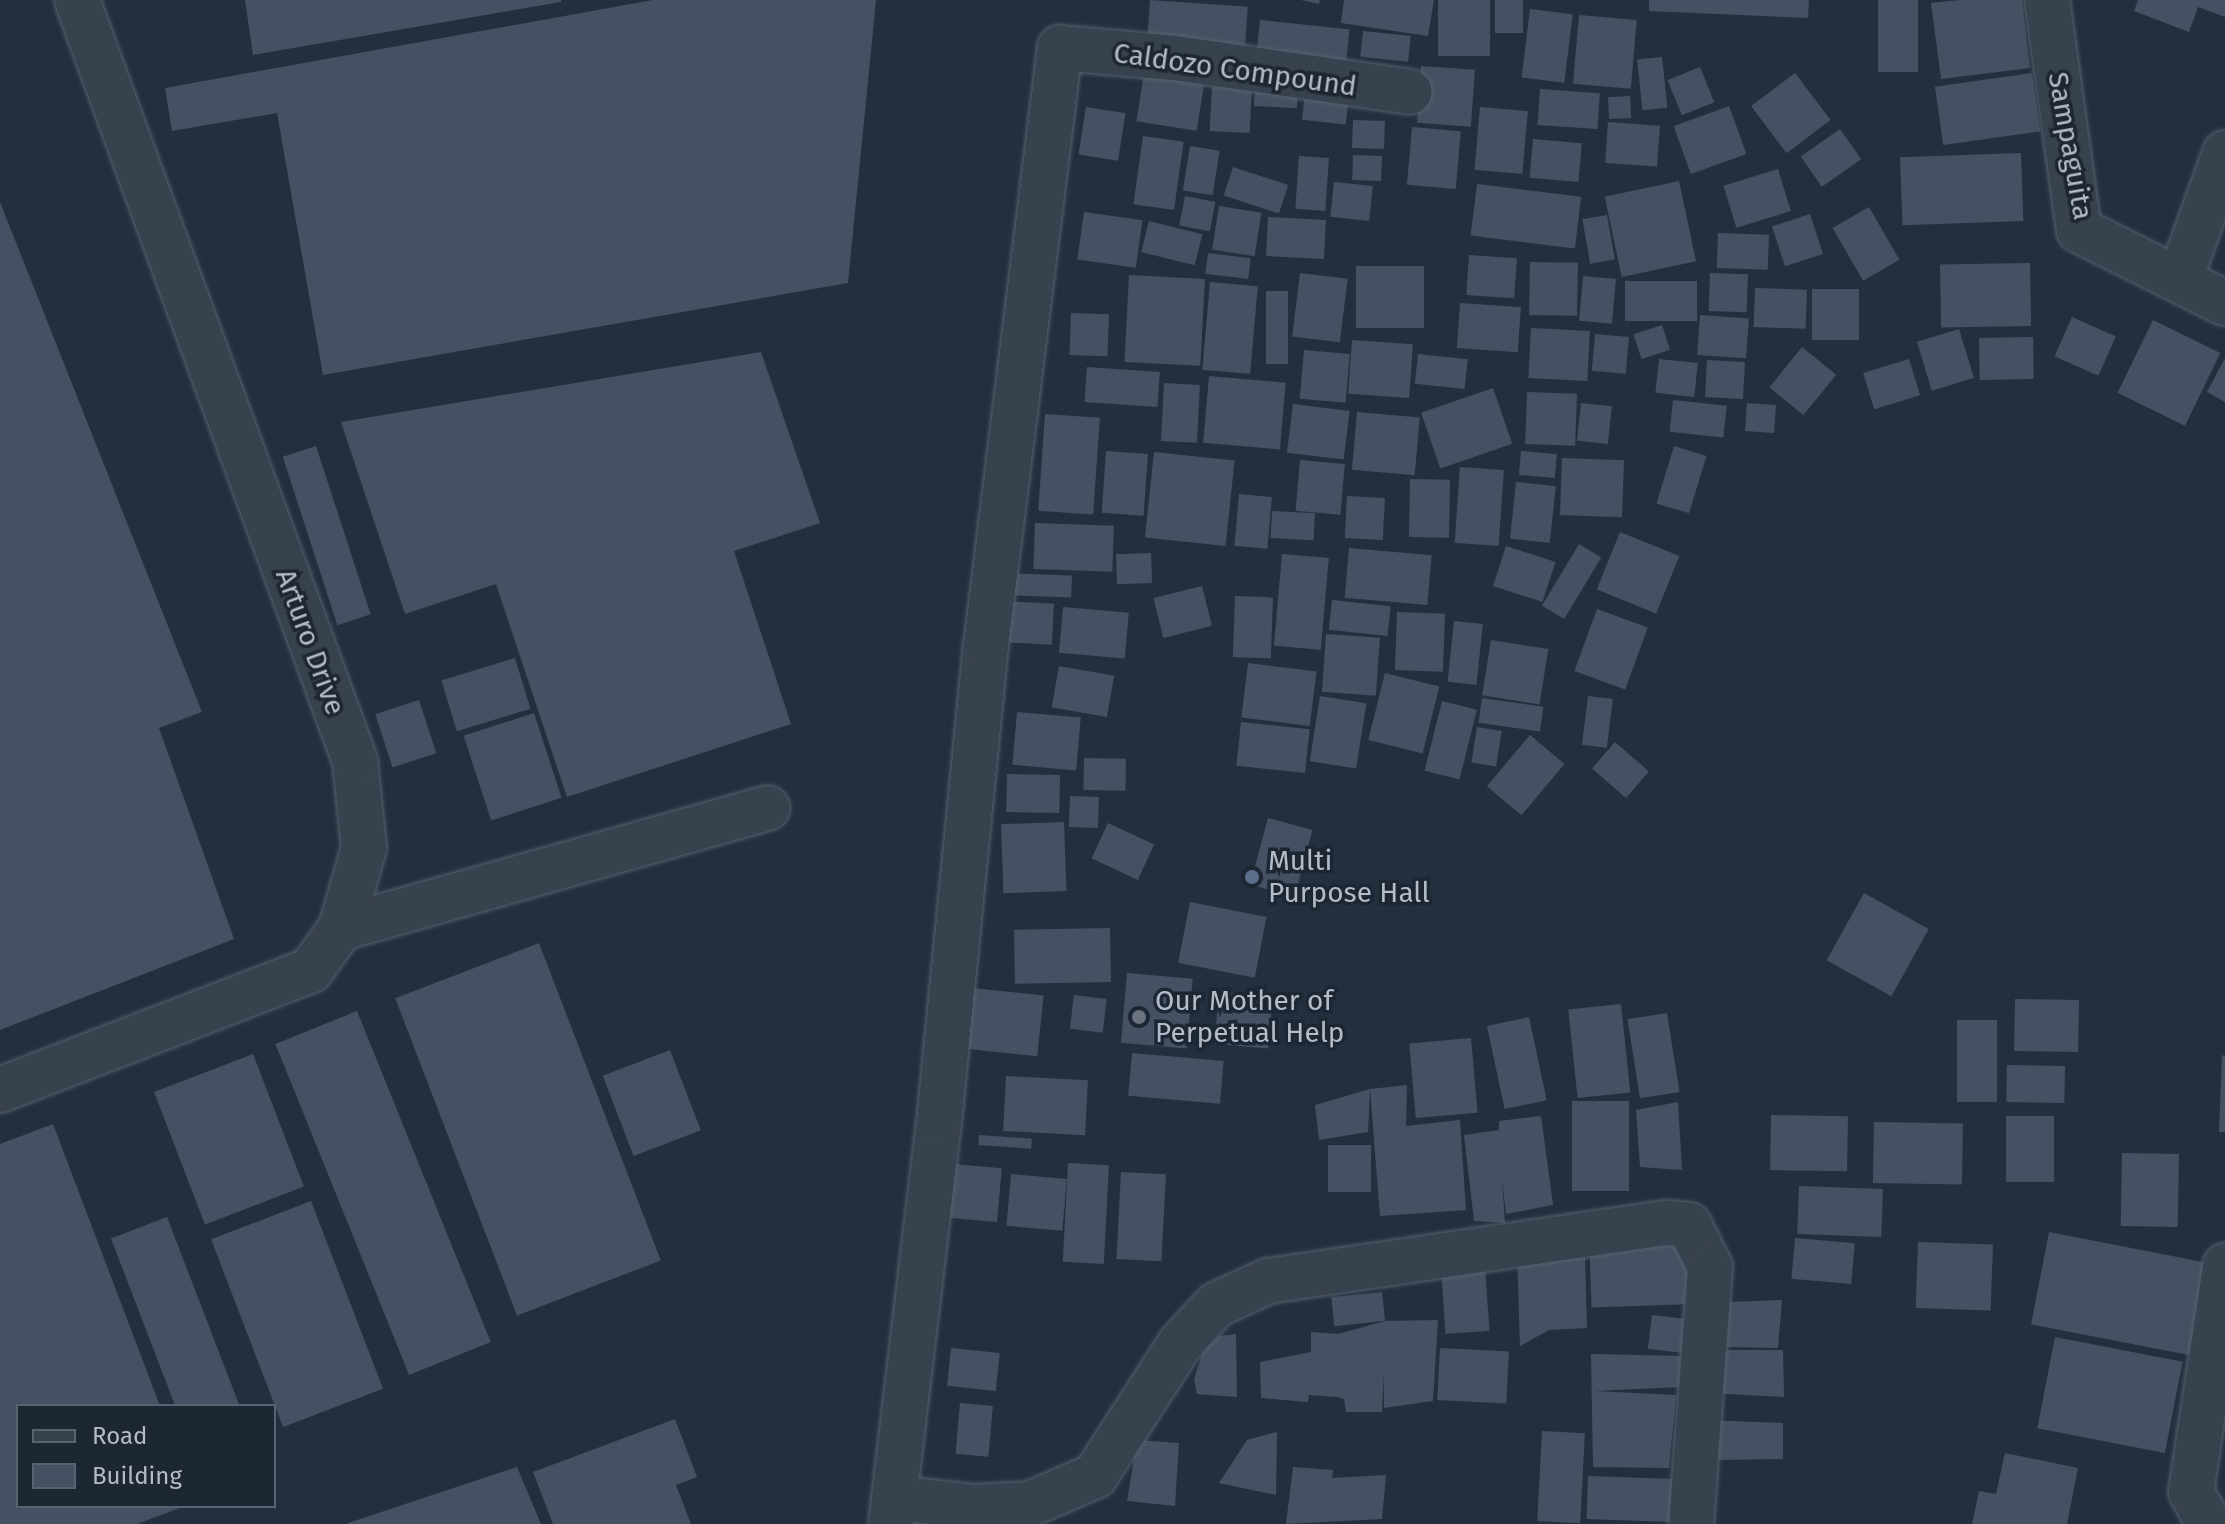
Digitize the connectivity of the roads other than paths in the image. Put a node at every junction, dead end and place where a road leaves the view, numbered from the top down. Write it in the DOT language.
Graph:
graph roads {
  1 [pos="77,0"];
  2 [pos="2047,0"];
  3 [pos="1410,92"];
  4 [pos="2225,153"];
  5 [pos="2180,279"];
  6 [pos="2225,303"];
  7 [pos="767,808"];
  8 [pos="341,928"];
  9 [pos="0,1090"];
  10 [pos="2225,1266"];
  11 [pos="892,1511"];
  12 [pos="1691,1524"];
  13 [pos="2209,1524"];
  1 -- 8 [label="street, Arturo Drive"];
  2 -- 5 [label="street, Sampaguita"];
  3 -- 11 [label="street, Caldozo Compound"];
  4 -- 5 [label="street"];
  5 -- 6 [label="street, Sampaguita"];
  7 -- 8 [label="street"];
  8 -- 9 [label="street, Arturo Drive"];
  10 -- 13 [label="street"];
  11 -- 12 [label="street"];
}
